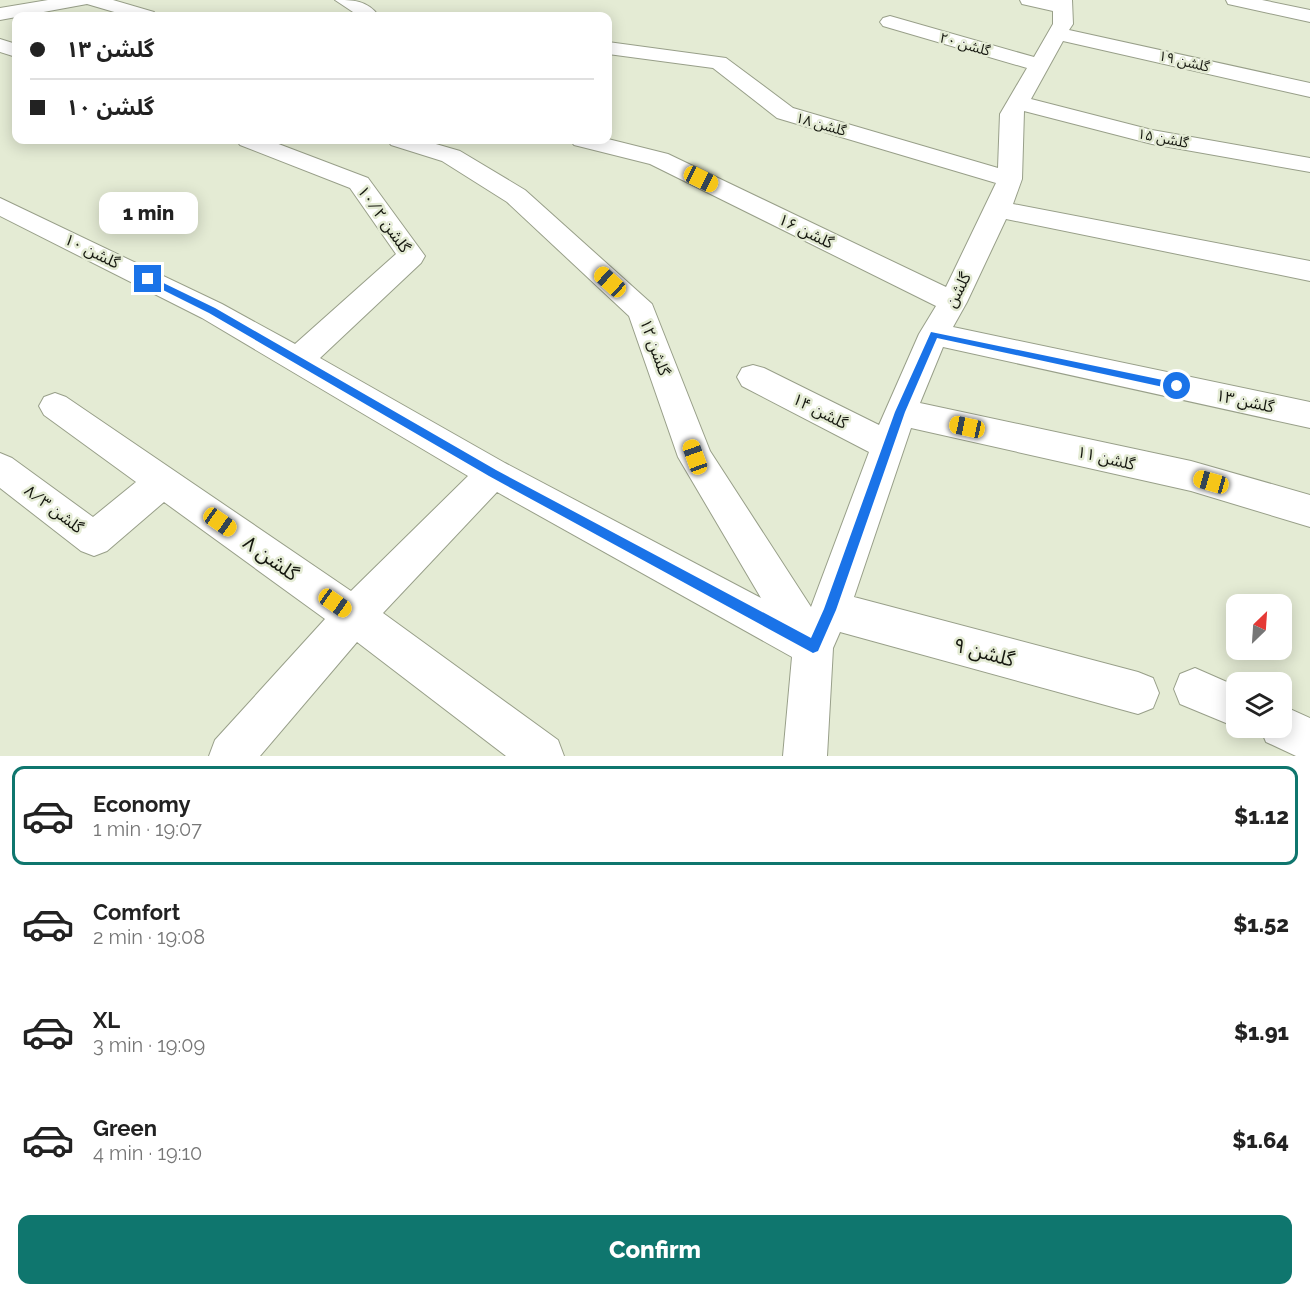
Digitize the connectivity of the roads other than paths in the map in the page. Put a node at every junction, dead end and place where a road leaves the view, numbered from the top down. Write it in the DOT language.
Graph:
graph roads {
  1 [pos="81,0"];
  2 [pos="93,0"];
  3 [pos="344,0"];
  4 [pos="1029,0"];
  5 [pos="1235,0"];
  6 [pos="134,12"];
  7 [pos="365,12"];
  8 [pos="0,14"];
  9 [pos="1061,14"];
  10 [pos="1310,16"];
  11 [pos="890,22"];
  12 [pos="612,49"];
  13 [pos="1039,65"];
  14 [pos="1310,90"];
  15 [pos="1018,103"];
  16 [pos="258,144"];
  17 [pos="412,144"];
  18 [pos="598,144"];
  19 [pos="1310,165"];
  20 [pos="1010,179"];
  21 [pos="0,206"];
  22 [pos="998,209"];
  23 [pos="1310,271"];
  24 [pos="952,302"];
  25 [pos="934,334"];
  26 [pos="298,360"];
  27 [pos="753,377"];
  28 [pos="55,406"];
  29 [pos="900,412"];
  30 [pos="1310,415"];
  31 [pos="888,446"];
  32 [pos="0,468"];
  33 [pos="492,473"];
  34 [pos="163,481"];
  35 [pos="1310,511"];
  36 [pos="830,610"];
  37 [pos="354,616"];
  38 [pos="813,646"];
  39 [pos="1194,688"];
  40 [pos="1138,693"];
  41 [pos="1226,702"];
  42 [pos="1292,732"];
  43 [pos="1310,740"];
  44 [pos="231,756"];
  45 [pos="542,756"];
  46 [pos="805,756"];
  1 -- 8 [label="street"];
  2 -- 6 [label="street"];
  3 -- 7 [label="street"];
  4 -- 9 [label="street, گلشن ۱۹"];
  5 -- 10 [label="street"];
  9 -- 13 [label="street, گلشن"];
  9 -- 14 [label="street, گلشن ۱۹"];
  11 -- 13 [label="street, گلشن ۲۰"];
  12 -- 20 [label="street, گلشن ۱۸"];
  13 -- 15 [label="street, گلشن"];
  15 -- 19 [label="street, گلشن ۱۵"];
  15 -- 20 [label="street, گلشن"];
  16 -- 26 [label="street, گلشن ۱۰/۲"];
  17 -- 38 [label="street, گلشن ۱۲"];
  18 -- 24 [label="street, گلشن ۱۶"];
  20 -- 22 [label="street, گلشن"];
  21 -- 26 [label="street, گلشن ۱۰"];
  22 -- 23 [label="street"];
  22 -- 24 [label="street, گلشن"];
  24 -- 25 [label="street, گلشن"];
  25 -- 29 [label="street, گلشن"];
  25 -- 30 [label="street, گلشن ۱۳"];
  26 -- 33 [label="street, گلشن ۱۰"];
  27 -- 31 [label="street, گلشن ۱۴"];
  28 -- 34 [label="street, گلشن ۸"];
  29 -- 31 [label="street, گلشن"];
  29 -- 35 [label="street, گلشن ۱۱"];
  31 -- 36 [label="street, گلشن"];
  32 -- 34 [label="street, گلشن ۸/۳"];
  33 -- 37 [label="street"];
  33 -- 38 [label="street, گلشن ۱۰"];
  34 -- 37 [label="street, گلشن ۸"];
  36 -- 38 [label="street, گلشن"];
  36 -- 40 [label="street, گلشن ۹"];
  37 -- 44 [label="street"];
  37 -- 45 [label="street, گلشن ۸"];
  38 -- 46 [label="street, گلشن"];
  39 -- 41 [label="street"];
  42 -- 43 [label="street"];
}
